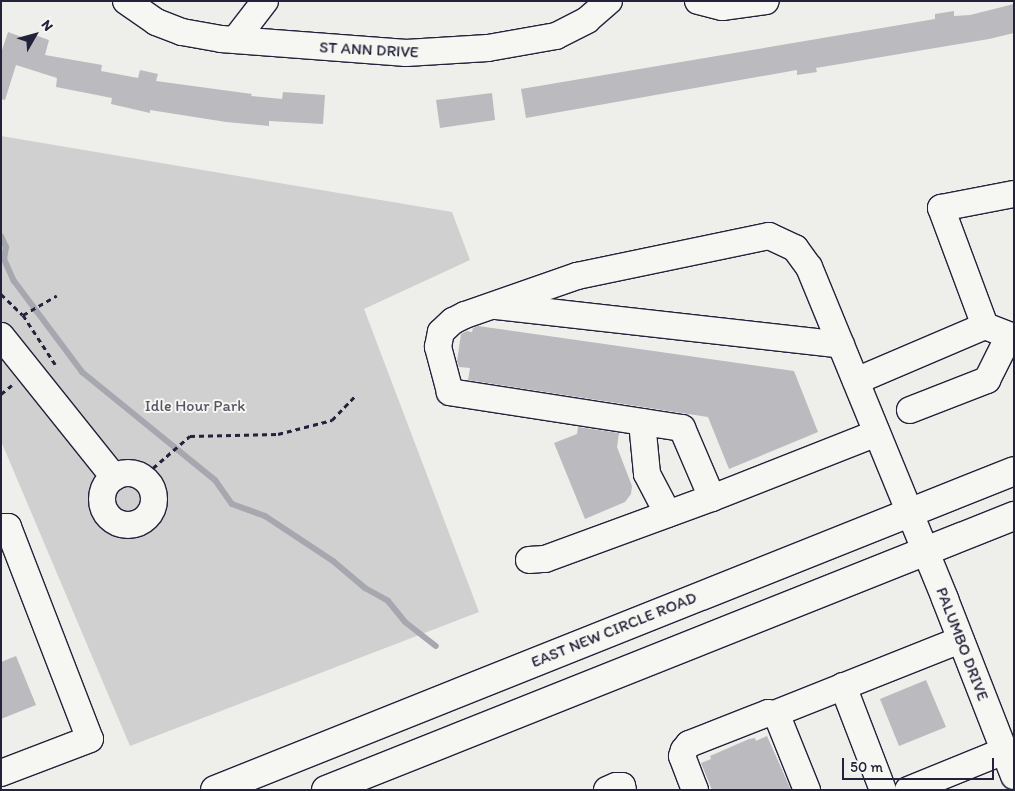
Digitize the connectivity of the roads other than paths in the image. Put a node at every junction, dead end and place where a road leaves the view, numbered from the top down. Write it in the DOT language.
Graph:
graph roads {
  1 [pos="126,1"];
  2 [pos="265,1"];
  3 [pos="609,1"];
  4 [pos="698,1"];
  5 [pos="766,1"];
  6 [pos="235,40"];
  7 [pos="1014,194"];
  8 [pos="488,306"];
  9 [pos="986,326"];
  10 [pos="1,336"];
  11 [pos="1012,336"];
  12 [pos="840,346"];
  13 [pos="856,381"];
  14 [pos="910,410"];
  15 [pos="642,422"];
  16 [pos="877,434"];
  17 [pos="122,468"];
  18 [pos="1014,471"];
  19 [pos="712,498"];
  20 [pos="910,513"];
  21 [pos="668,514"];
  22 [pos="1014,516"];
  23 [pos="1,527"];
  24 [pos="925,551"];
  25 [pos="529,560"];
  26 [pos="960,640"];
  27 [pos="843,686"];
  28 [pos="774,714"];
  29 [pos="1004,751"];
  30 [pos="1,773"];
  31 [pos="1014,776"];
  32 [pos="956,781"];
  33 [pos="215,790"];
  34 [pos="326,790"];
  35 [pos="607,790"];
  36 [pos="623,790"];
  37 [pos="695,790"];
  38 [pos="807,790"];
  39 [pos="883,790"];
  40 [pos="908,790"];
  1 -- 6 [label="street, ST ANN DRIVE"];
  2 -- 6 [label="street"];
  3 -- 6 [label="street, ST ANN DRIVE"];
  4 -- 5 [label="street"];
  7 -- 9 [label="street"];
  8 -- 12 [label="street"];
  8 -- 12 [label="street, PALUMBO DRIVE"];
  8 -- 15 [label="street, PALUMBO DRIVE"];
  9 -- 11 [label="street"];
  9 -- 13 [label="street"];
  10 -- 17 [label="street"];
  11 -- 14 [label="street"];
  12 -- 13 [label="street, PALUMBO DRIVE"];
  13 -- 16 [label="street, PALUMBO DRIVE"];
  15 -- 19 [label="street"];
  15 -- 21 [label="street"];
  16 -- 19 [label="street"];
  16 -- 20 [label="street, PALUMBO DRIVE"];
  18 -- 20 [label="highway, EAST NEW CIRCLE ROAD"];
  19 -- 21 [label="street"];
  20 -- 24 [label="street, PALUMBO DRIVE"];
  20 -- 33 [label="highway, EAST NEW CIRCLE ROAD"];
  21 -- 25 [label="street"];
  22 -- 24 [label="highway"];
  23 -- 30 [label="street"];
  24 -- 26 [label="street, PALUMBO DRIVE"];
  24 -- 34 [label="highway"];
  26 -- 27 [label="street"];
  26 -- 29 [label="street, PALUMBO DRIVE"];
  27 -- 28 [label="street"];
  27 -- 39 [label="street"];
  28 -- 37 [label="street"];
  28 -- 38 [label="street"];
  29 -- 31 [label="street, PALUMBO DRIVE"];
  29 -- 32 [label="street"];
  32 -- 40 [label="street"];
  35 -- 36 [label="street"];
}
